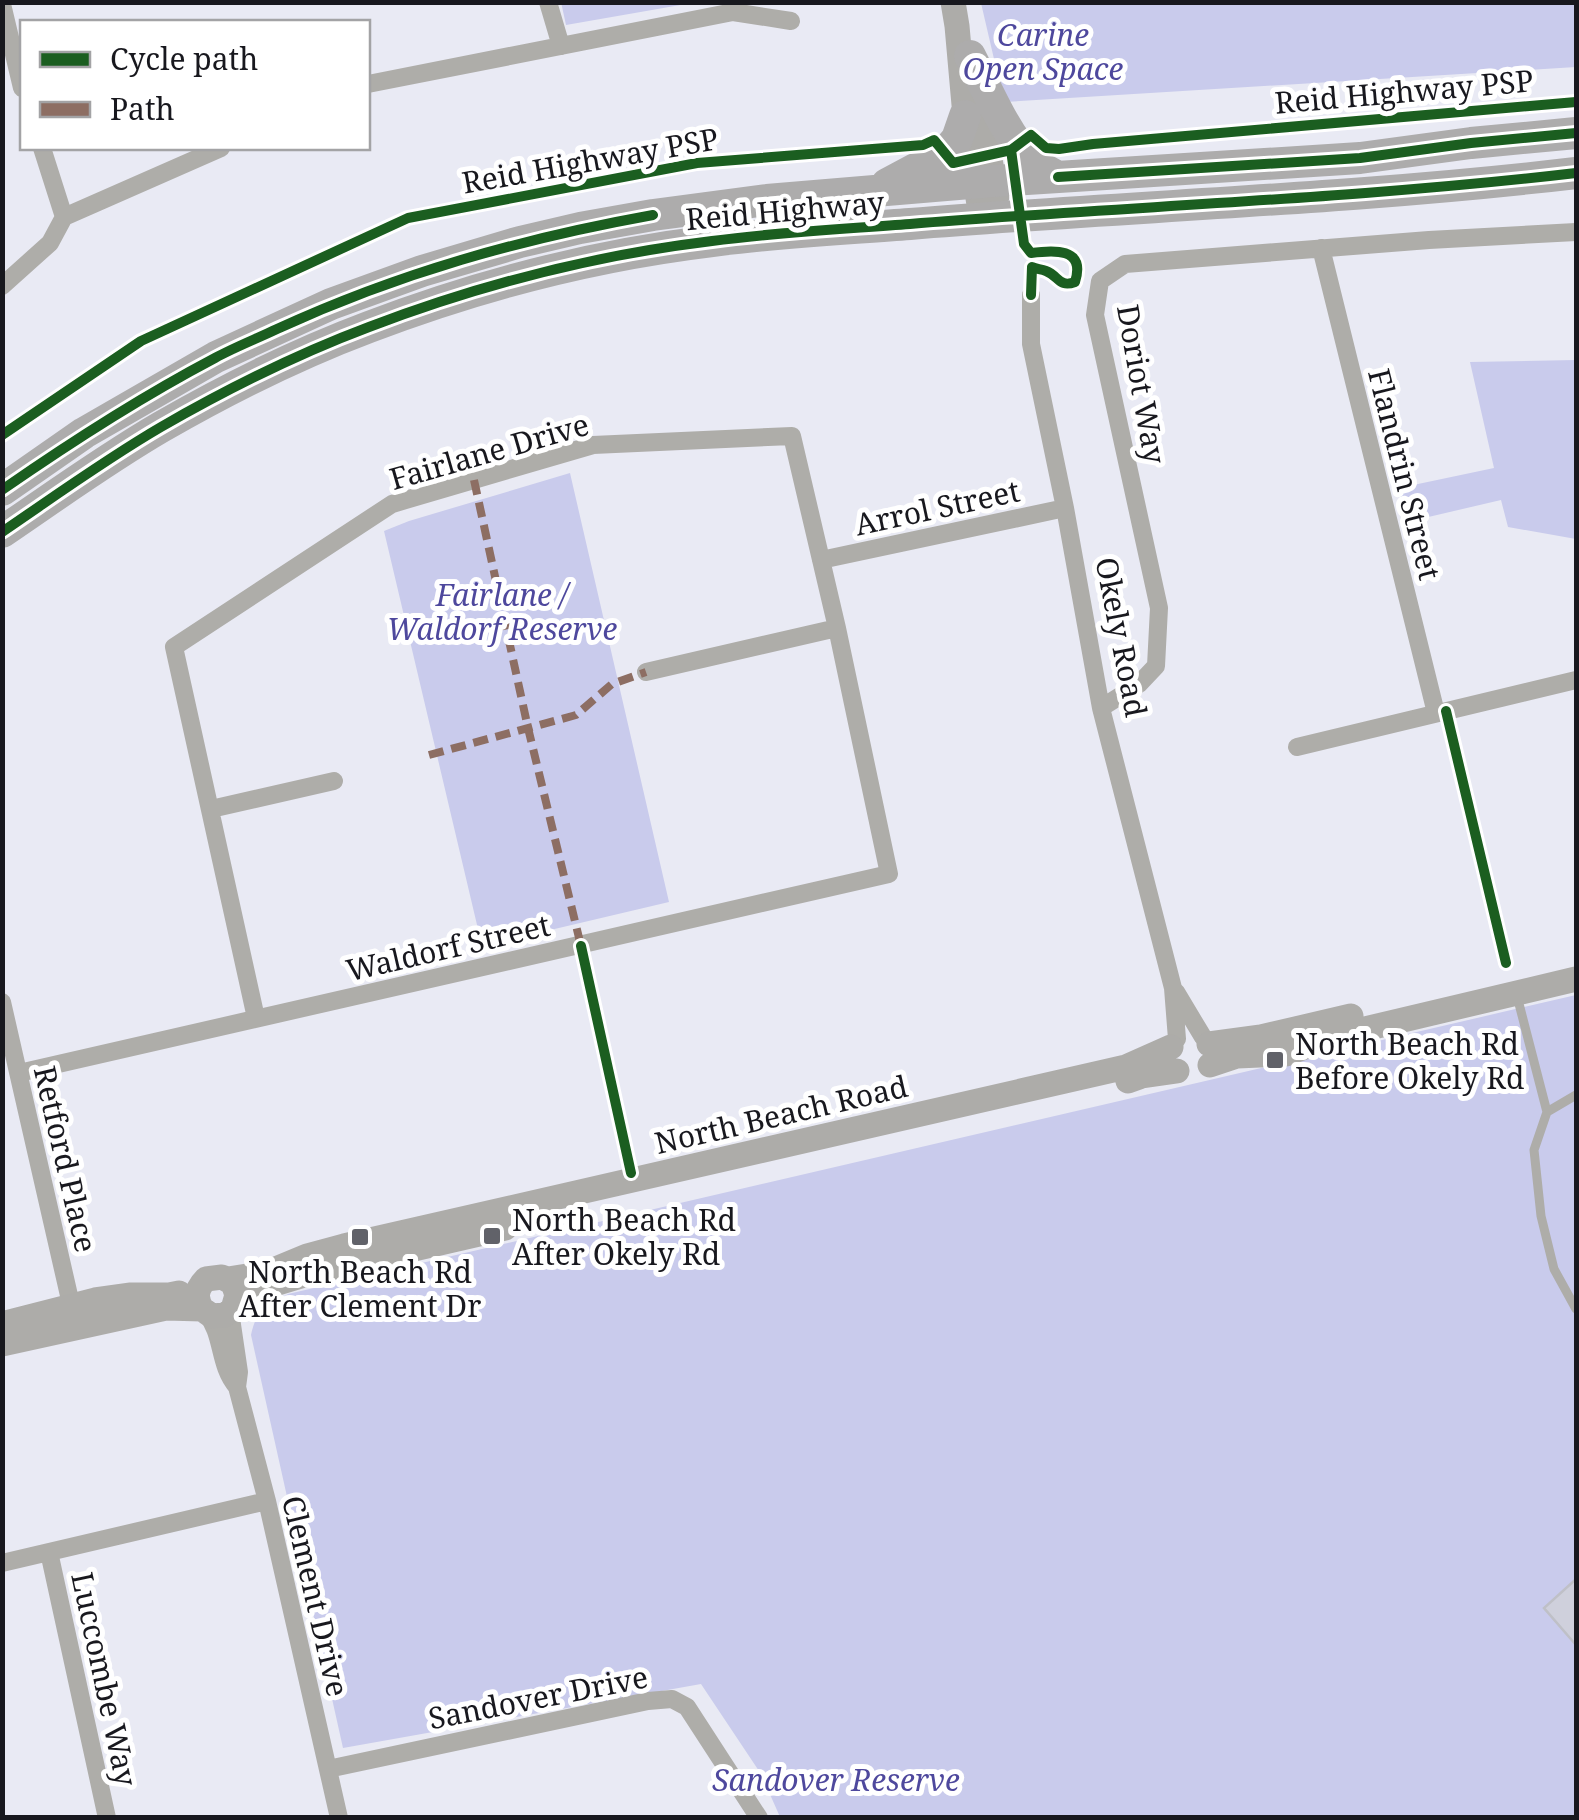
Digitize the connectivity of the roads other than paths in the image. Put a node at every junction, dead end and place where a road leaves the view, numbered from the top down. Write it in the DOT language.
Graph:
graph roads {
  1 [pos="548,2"];
  2 [pos="2,4"];
  3 [pos="791,21"];
  4 [pos="960,28"];
  5 [pos="561,46"];
  6 [pos="20,80"];
  7 [pos="370,84"];
  8 [pos="965,116"];
  9 [pos="1576,133"];
  10 [pos="43,150"];
  11 [pos="216,150"];
  12 [pos="1576,173"];
  13 [pos="1058,177"];
  14 [pos="985,182"];
  15 [pos="874,191"];
  16 [pos="991,217"];
  17 [pos="64,218"];
  18 [pos="1576,232"];
  19 [pos="1321,248"];
  20 [pos="2,286"];
  21 [pos="1032,295"];
  22 [pos="2,490"];
  23 [pos="1064,508"];
  24 [pos="2,532"];
  25 [pos="821,560"];
  26 [pos="837,628"];
  27 [pos="646,672"];
  28 [pos="1576,680"];
  29 [pos="1101,708"];
  30 [pos="1436,713"];
  31 [pos="1297,747"];
  32 [pos="334,781"];
  33 [pos="212,810"];
  34 [pos="889,874"];
  35 [pos="1576,963"];
  36 [pos="1576,980"];
  37 [pos="1516,994"];
  38 [pos="2,1002"];
  39 [pos="256,1018"];
  40 [pos="1191,1051"];
  41 [pos="19,1073"];
  42 [pos="1576,1095"];
  43 [pos="1548,1112"];
  44 [pos="217,1300"];
  45 [pos="1576,1309"];
  46 [pos="74,1317"];
  47 [pos="2,1324"];
  48 [pos="2,1344"];
  49 [pos="267,1501"];
  50 [pos="49,1552"];
  51 [pos="2,1563"];
  52 [pos="328,1769"];
  53 [pos="107,1818"];
  54 [pos="339,1818"];
  55 [pos="759,1818"];
  1 -- 5 [label="street"];
  2 -- 6 [label="street"];
  3 -- 5 [label="street"];
  4 -- 8 [label="main road"];
  4 -- 13 [label="highway"];
  4 -- 14 [label="main road"];
  5 -- 7 [label="street"];
  8 -- 14 [label="main road"];
  8 -- 15 [label="highway"];
  9 -- 13 [label="highway, Reid Highway"];
  10 -- 17 [label="street"];
  11 -- 17 [label="street"];
  12 -- 16 [label="highway, Reid Highway"];
  13 -- 14 [label="highway, Reid Highway"];
  14 -- 15 [label="highway, Reid Highway"];
  14 -- 16 [label="main road"];
  15 -- 22 [label="highway, Reid Highway"];
  16 -- 24 [label="highway, Reid Highway"];
  17 -- 20 [label="street"];
  18 -- 19 [label="street, Doriot Way"];
  19 -- 29 [label="street, Doriot Way"];
  19 -- 30 [label="street, Flandrin Street"];
  21 -- 23 [label="street, Okely Road"];
  23 -- 25 [label="street, Arrol Street"];
  23 -- 29 [label="street, Okely Road"];
  25 -- 26 [label="street, Fairlane Drive"];
  25 -- 33 [label="street, Fairlane Drive"];
  26 -- 27 [label="street"];
  26 -- 34 [label="street, Fairlane Drive"];
  28 -- 30 [label="street"];
  29 -- 40 [label="street, Okely Road"];
  30 -- 31 [label="street"];
  32 -- 33 [label="street"];
  33 -- 39 [label="street, Fairlane Drive"];
  34 -- 39 [label="street, Waldorf Street"];
  35 -- 40 [label="main road, North Beach Road"];
  36 -- 37 [label="main road, North Beach Road"];
  37 -- 40 [label="main road, North Beach Road"];
  37 -- 43 [label="lane"];
  38 -- 41 [label="street, Retford Place"];
  39 -- 41 [label="street, Waldorf Street"];
  40 -- 44 [label="main road, North Beach Road"];
  41 -- 46 [label="street, Retford Place"];
  42 -- 43 [label="lane"];
  43 -- 45 [label="lane"];
  44 -- 46 [label="main road, North Beach Road"];
  44 -- 49 [label="street, Clement Drive"];
  46 -- 47 [label="main road, North Beach Road"];
  46 -- 48 [label="main road, North Beach Road"];
  49 -- 50 [label="street"];
  49 -- 52 [label="street, Clement Drive"];
  50 -- 51 [label="street"];
  50 -- 53 [label="street, Luccombe Way"];
  52 -- 54 [label="street, Clement Drive"];
  52 -- 55 [label="street, Sandover Drive"];
}
